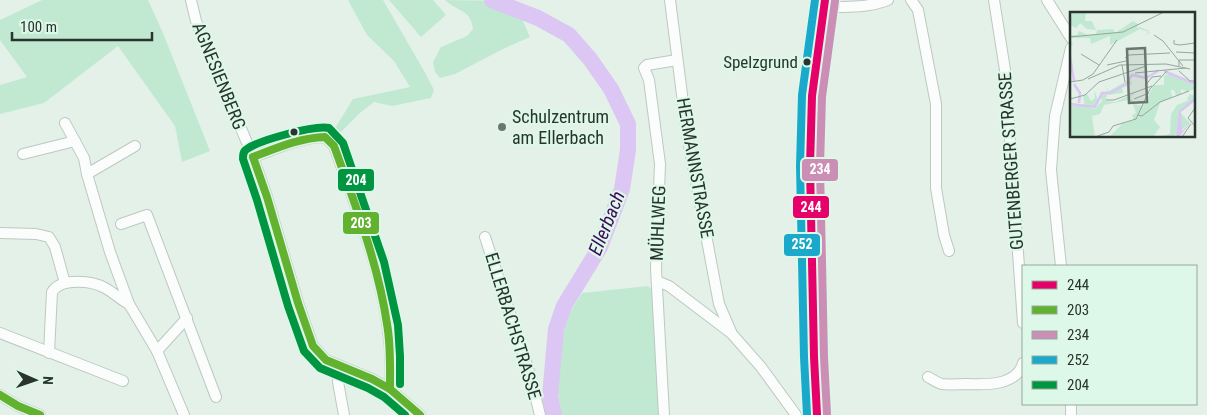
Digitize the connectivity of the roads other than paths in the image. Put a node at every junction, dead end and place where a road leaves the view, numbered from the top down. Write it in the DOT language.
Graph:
graph roads {
  1 [pos="191,0"];
  2 [pos="670,0"];
  3 [pos="888,0"];
  4 [pos="912,0"];
  5 [pos="994,0"];
  6 [pos="1047,0"];
  7 [pos="825,4"];
  8 [pos="1070,36"];
  9 [pos="1070,52"];
  10 [pos="677,60"];
  11 [pos="65,123"];
  12 [pos="75,141"];
  13 [pos="134,146"];
  14 [pos="24,154"];
  15 [pos="252,158"];
  16 [pos="87,174"];
  17 [pos="121,224"];
  18 [pos="0,233"];
  19 [pos="485,237"];
  20 [pos="949,251"];
  21 [pos="1062,265"];
  22 [pos="657,281"];
  23 [pos="65,283"];
  24 [pos="129,304"];
  25 [pos="1022,309"];
  26 [pos="187,318"];
  27 [pos="0,333"];
  28 [pos="732,334"];
  29 [pos="158,351"];
  30 [pos="49,353"];
  31 [pos="341,367"];
  32 [pos="1022,369"];
  33 [pos="928,377"];
  34 [pos="123,381"];
  35 [pos="390,389"];
  36 [pos="0,395"];
  37 [pos="216,397"];
  38 [pos="40,415"];
  39 [pos="184,415"];
  40 [pos="344,415"];
  41 [pos="420,415"];
  42 [pos="540,415"];
  43 [pos="664,415"];
  44 [pos="796,415"];
  45 [pos="816,415"];
  1 -- 15 [label="street, AGNESIENBERG"];
  2 -- 10 [label="street, HERMANNSTRASSE"];
  3 -- 7 [label="street"];
  4 -- 20 [label="street"];
  5 -- 25 [label="street, GUTENBERGER STRASSE"];
  6 -- 8 [label="street"];
  7 -- 45 [label="street"];
  9 -- 21 [label="street"];
  10 -- 22 [label="street, MÜHLWEG"];
  10 -- 28 [label="street, HERMANNSTRASSE"];
  11 -- 12 [label="street"];
  12 -- 14 [label="street"];
  12 -- 16 [label="street"];
  13 -- 16 [label="street"];
  15 -- 31 [label="street, AGNESIENBERG"];
  15 -- 35 [label="street"];
  16 -- 24 [label="street"];
  17 -- 26 [label="street"];
  18 -- 23 [label="street"];
  19 -- 42 [label="street, ELLERBACHSTRASSE"];
  22 -- 28 [label="street, HERMANNSTRASSE"];
  22 -- 43 [label="street, MÜHLWEG"];
  23 -- 24 [label="street"];
  23 -- 30 [label="street"];
  24 -- 29 [label="street"];
  26 -- 29 [label="street"];
  26 -- 37 [label="street"];
  27 -- 30 [label="street"];
  28 -- 44 [label="street, HERMANNSTRASSE"];
  29 -- 39 [label="street"];
  30 -- 34 [label="street"];
  31 -- 35 [label="street, AGNESIENBERG"];
  31 -- 40 [label="street"];
  32 -- 33 [label="street"];
  35 -- 41 [label="street, AGNESIENBERG"];
  36 -- 38 [label="street"];
}
